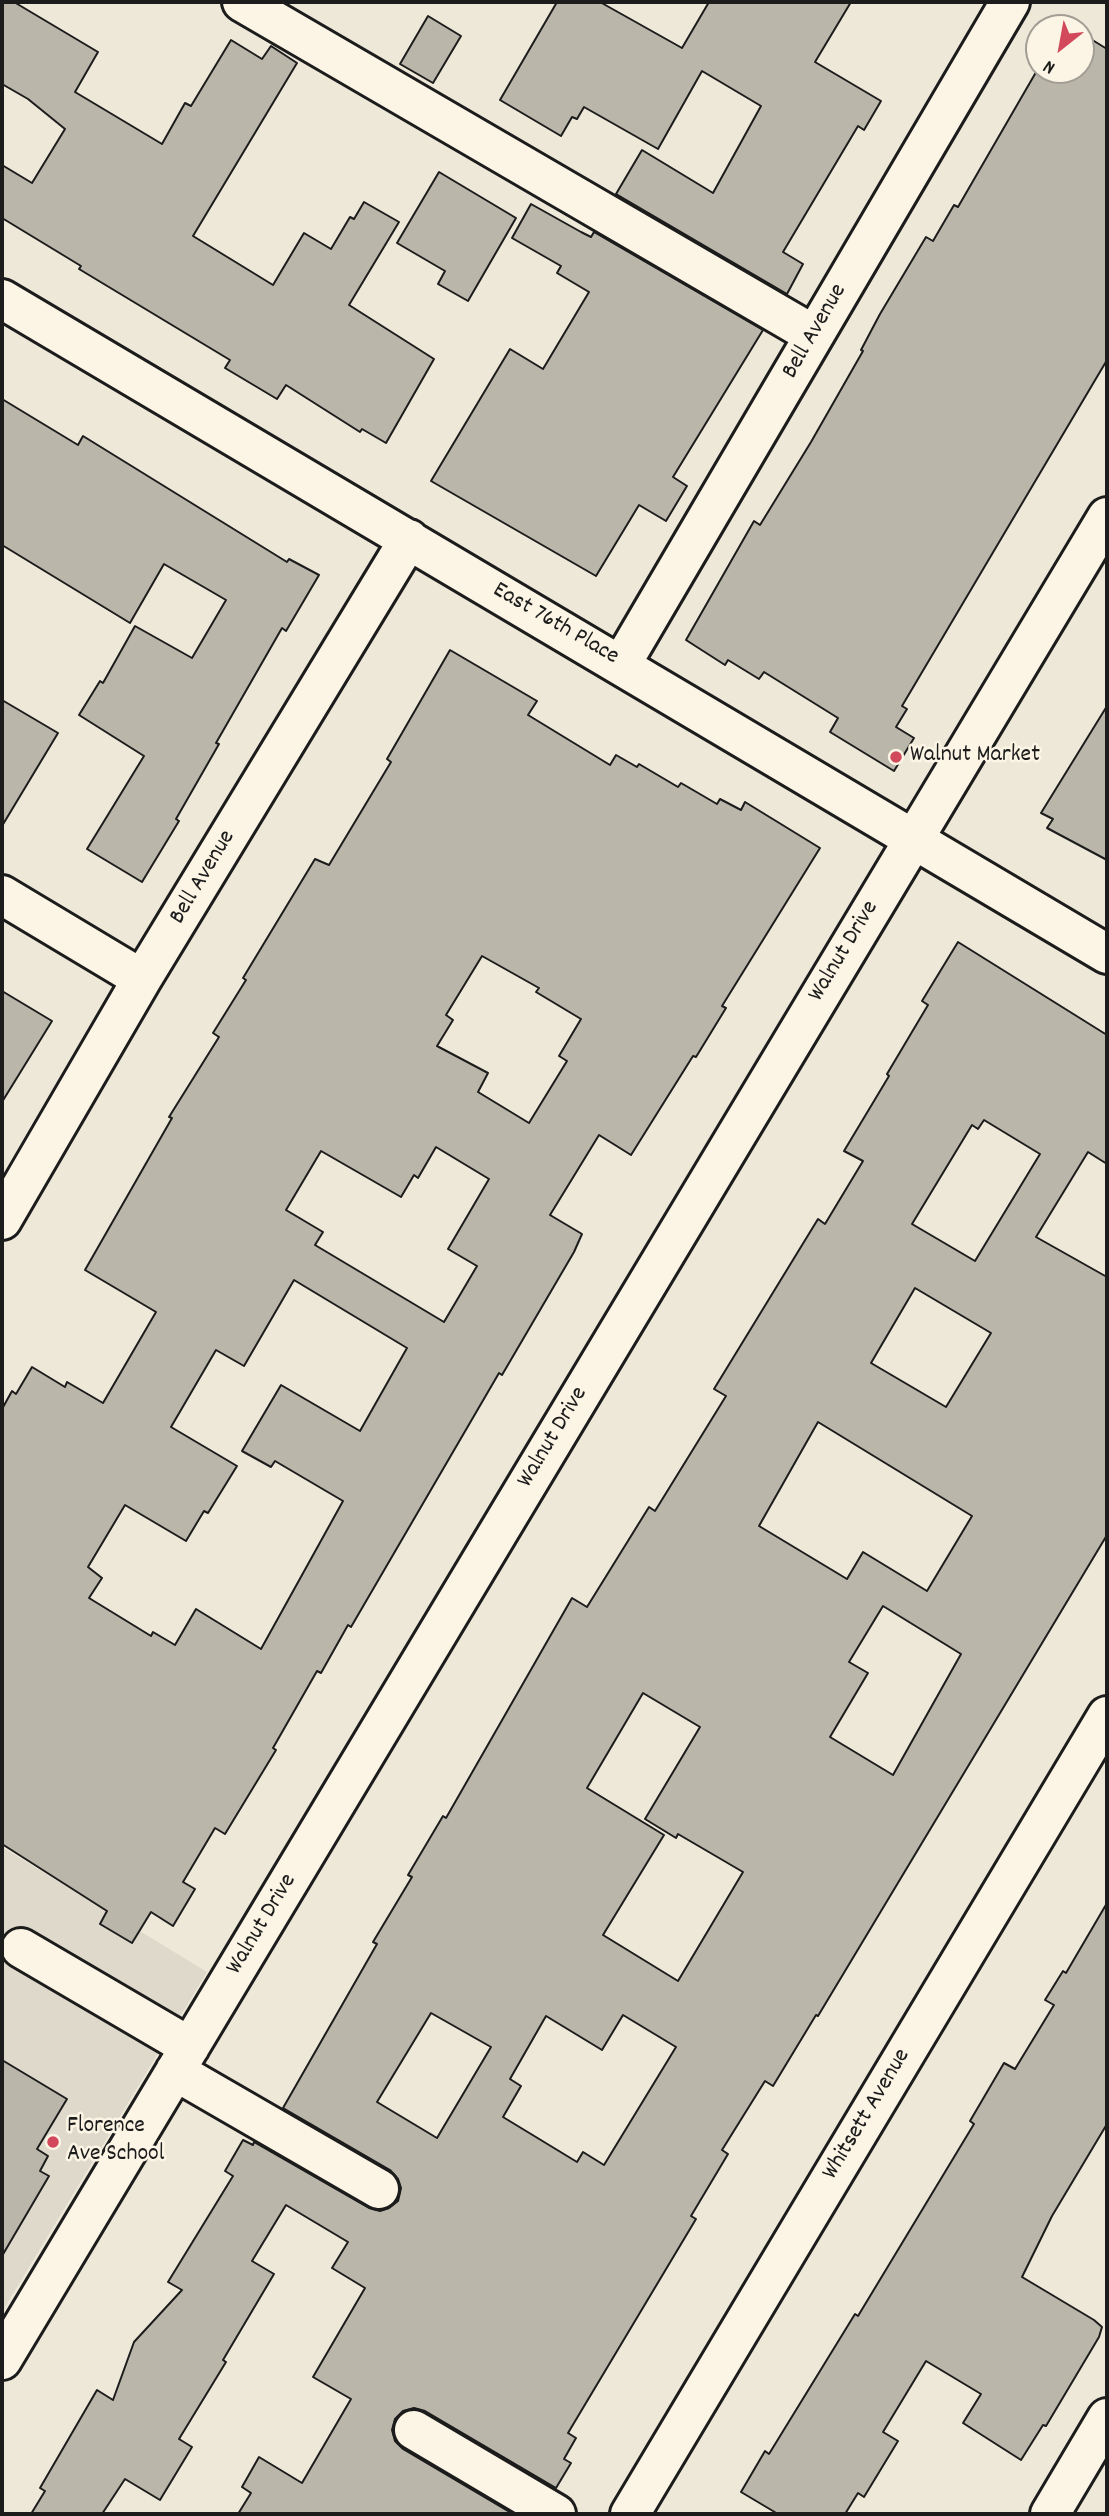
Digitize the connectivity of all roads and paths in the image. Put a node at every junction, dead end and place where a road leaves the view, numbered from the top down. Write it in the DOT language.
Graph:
graph roads {
  1 [pos="242,2"];
  2 [pos="1010,2"];
  3 [pos="2,299"];
  4 [pos="814,335"];
  5 [pos="1107,517"];
  6 [pos="409,539"];
  7 [pos="622,663"];
  8 [pos="914,838"];
  9 [pos="2,895"];
  10 [pos="1107,954"];
  11 [pos="142,979"];
  12 [pos="2,1220"];
  13 [pos="1107,1716"];
  14 [pos="21,1948"];
  15 [pos="182,2059"];
  16 [pos="379,2189"];
  17 [pos="2,2360"];
  18 [pos="1107,2418"];
  19 [pos="414,2430"];
  20 [pos="556,2514"];
  21 [pos="630,2514"];
  22 [pos="1050,2514"];
  1 -- 4 [label="street"];
  2 -- 4 [label="street, Bell Avenue"];
  3 -- 6 [label="street, East 76th Place"];
  4 -- 7 [label="street, Bell Avenue"];
  5 -- 8 [label="street, Walnut Drive"];
  6 -- 7 [label="street, East 76th Place"];
  6 -- 11 [label="street, Bell Avenue"];
  7 -- 8 [label="street, East 76th Place"];
  8 -- 10 [label="street, East 76th Place"];
  8 -- 15 [label="street, Walnut Drive"];
  9 -- 11 [label="street"];
  11 -- 12 [label="street, Bell Avenue"];
  13 -- 21 [label="street, Whitsett Avenue"];
  14 -- 15 [label="street"];
  15 -- 16 [label="street"];
  15 -- 17 [label="street, Walnut Drive"];
  18 -- 22 [label="street"];
  19 -- 20 [label="street"];
}
